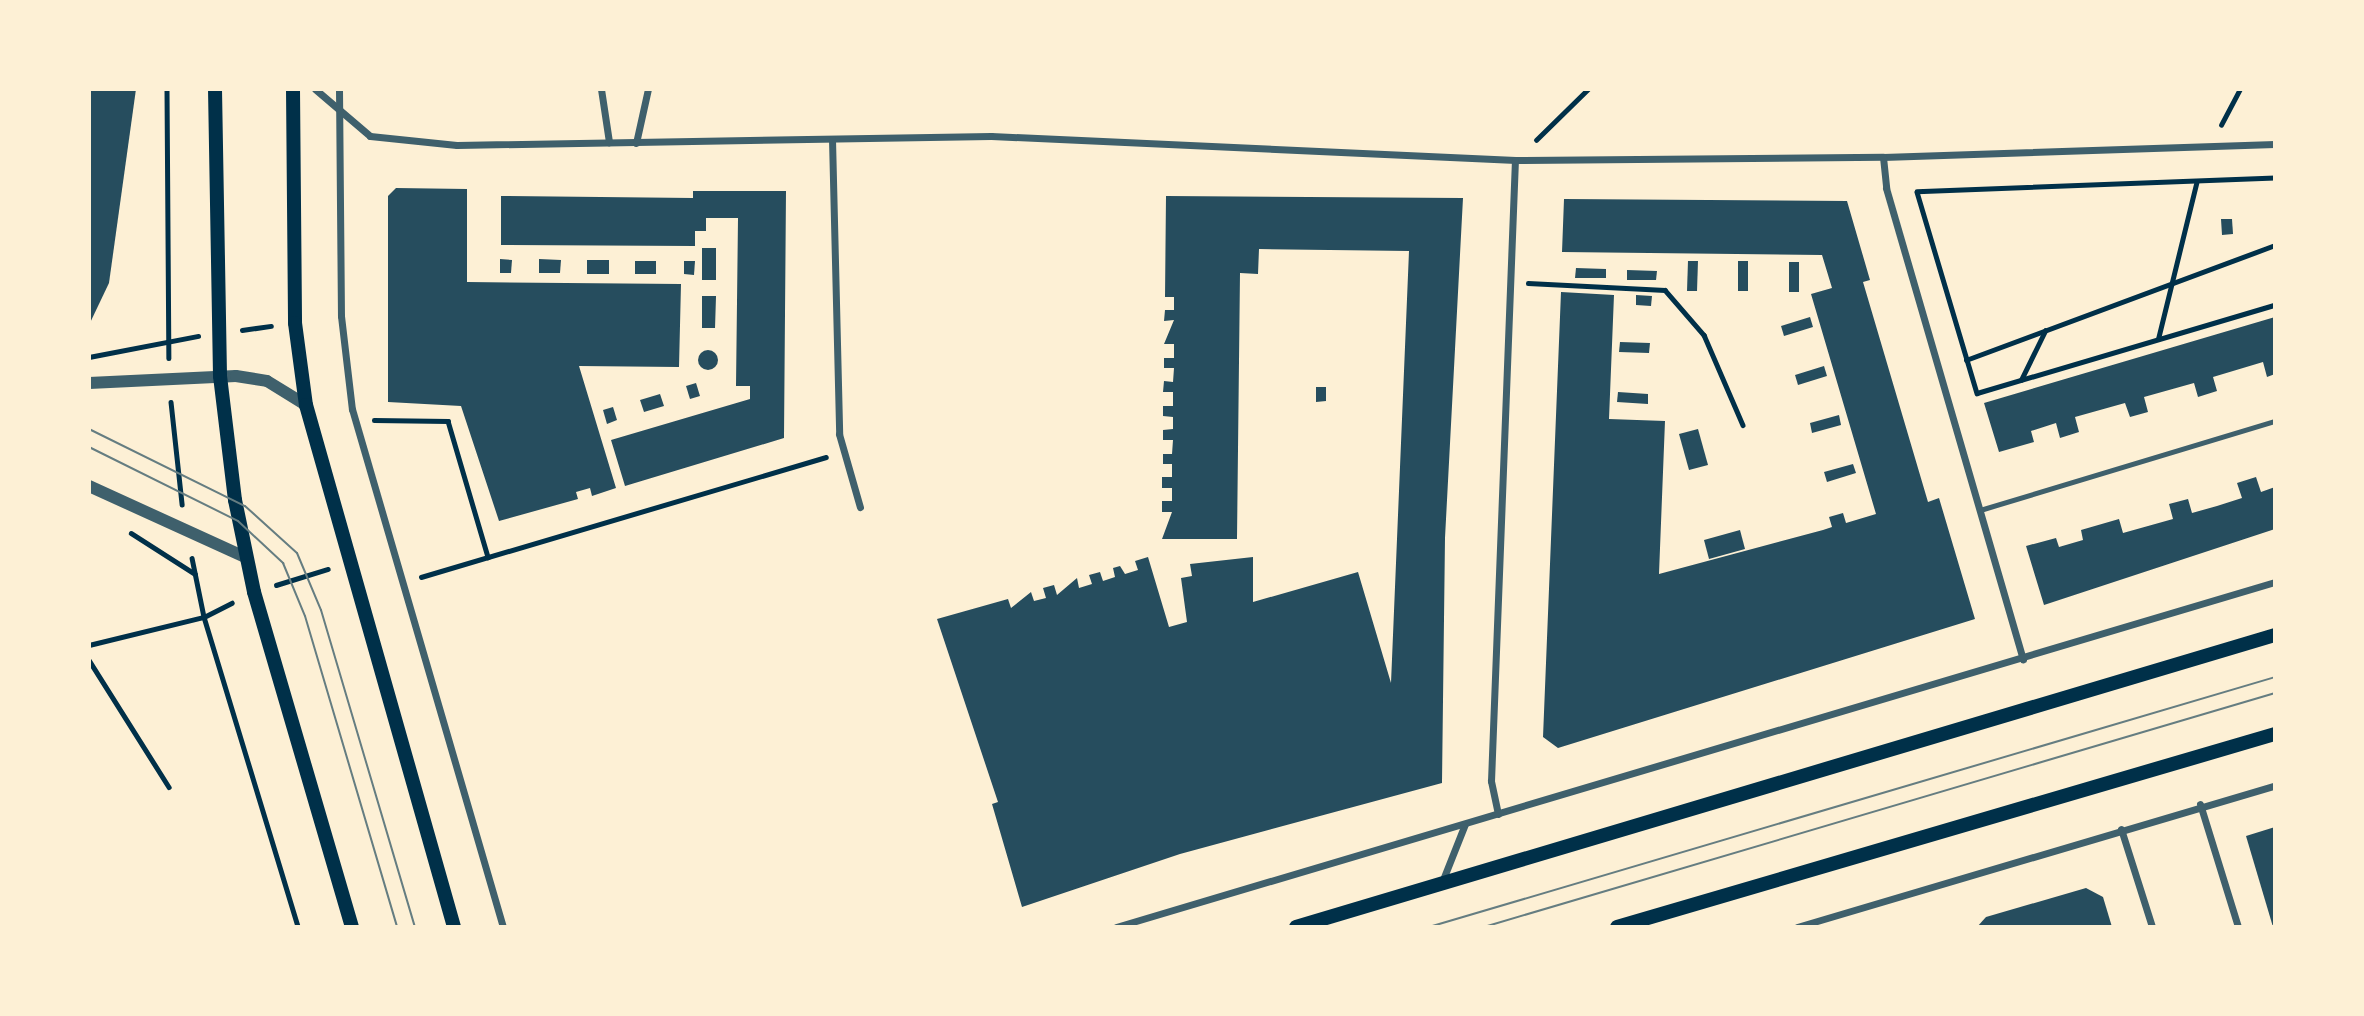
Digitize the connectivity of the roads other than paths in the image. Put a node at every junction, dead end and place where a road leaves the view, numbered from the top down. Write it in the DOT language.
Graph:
graph roads {
  1 [pos="215,89"];
  2 [pos="293,89"];
  3 [pos="315,89"];
  4 [pos="339,89"];
  5 [pos="601,89"];
  6 [pos="648,89"];
  7 [pos="339,111"];
  8 [pos="832,139"];
  9 [pos="609,142"];
  10 [pos="636,143"];
  11 [pos="2275,144"];
  12 [pos="1883,157"];
  13 [pos="1515,160"];
  14 [pos="220,376"];
  15 [pos="89,383"];
  16 [pos="306,405"];
  17 [pos="2275,421"];
  18 [pos="89,486"];
  19 [pos="860,507"];
  20 [pos="1980,510"];
  21 [pos="245,557"];
  22 [pos="2275,582"];
  23 [pos="2275,635"];
  24 [pos="2022,660"];
  25 [pos="2275,734"];
  26 [pos="2275,785"];
  27 [pos="2200,804"];
  28 [pos="1498,814"];
  29 [pos="1465,824"];
  30 [pos="2122,829"];
  31 [pos="1441,884"];
  32 [pos="352,927"];
  33 [pos="454,927"];
  34 [pos="503,927"];
  35 [pos="1116,927"];
  36 [pos="1296,927"];
  37 [pos="1616,927"];
  38 [pos="1797,927"];
  39 [pos="2151,927"];
  40 [pos="2238,927"];
  1 -- 14 [label="main road"];
  2 -- 16 [label="main road"];
  3 -- 7 [label="street"];
  4 -- 7 [label="street"];
  5 -- 9 [label="street"];
  6 -- 10 [label="street"];
  7 -- 9 [label="street"];
  7 -- 34 [label="street"];
  8 -- 10 [label="street"];
  8 -- 13 [label="street"];
  8 -- 19 [label="street"];
  9 -- 10 [label="street"];
  11 -- 12 [label="street"];
  12 -- 13 [label="street"];
  12 -- 20 [label="street"];
  13 -- 28 [label="street"];
  14 -- 15 [label="street"];
  14 -- 16 [label="street"];
  14 -- 21 [label="main road"];
  16 -- 33 [label="main road"];
  17 -- 20 [label="lane"];
  18 -- 21 [label="street"];
  20 -- 24 [label="street"];
  21 -- 32 [label="main road"];
  22 -- 24 [label="street"];
  23 -- 31 [label="main road"];
  24 -- 28 [label="street"];
  25 -- 37 [label="main road"];
  26 -- 27 [label="street"];
  27 -- 30 [label="street"];
  27 -- 40 [label="street"];
  28 -- 29 [label="street"];
  29 -- 31 [label="street"];
  29 -- 35 [label="street"];
  30 -- 38 [label="street"];
  30 -- 39 [label="street"];
  31 -- 36 [label="main road"];
}
